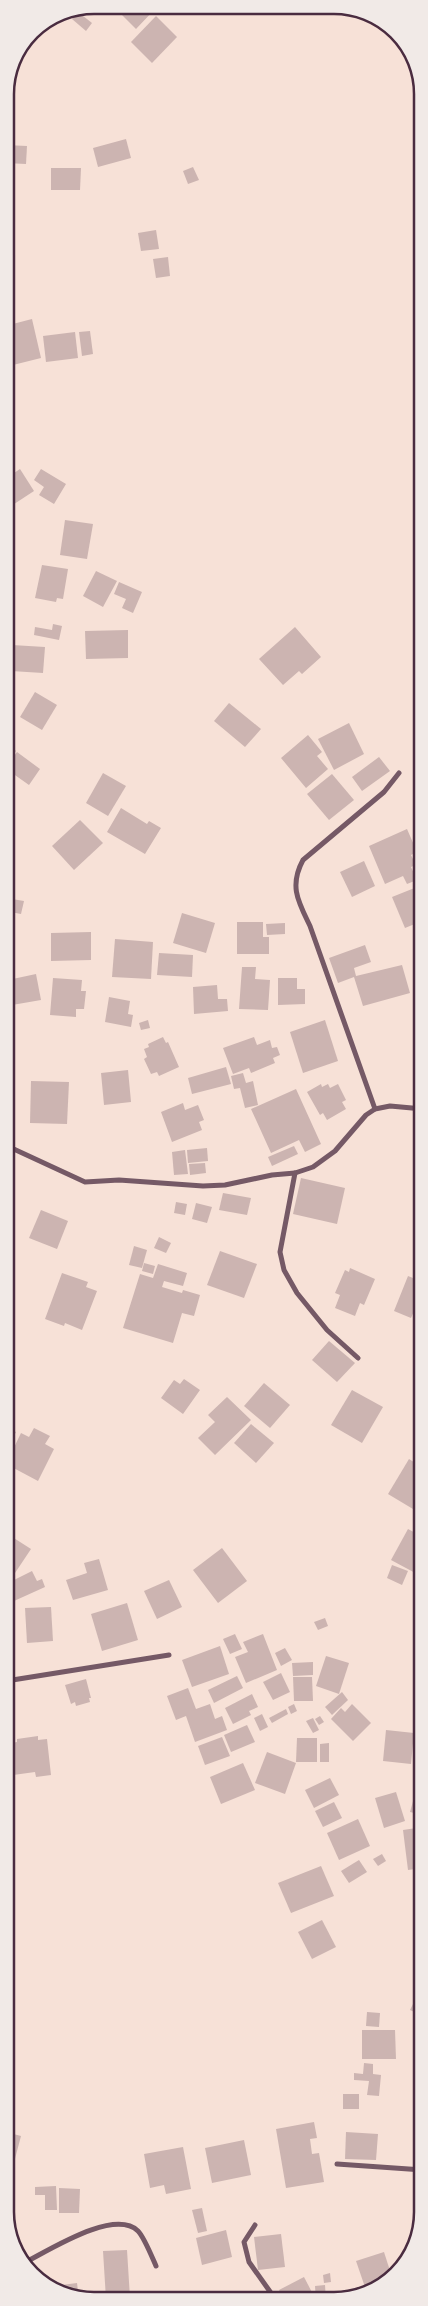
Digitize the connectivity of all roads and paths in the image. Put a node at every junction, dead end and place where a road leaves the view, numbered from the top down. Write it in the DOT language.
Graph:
graph roads {
  1 [pos="399,772"];
  2 [pos="414,1108"];
  3 [pos="376,1109"];
  4 [pos="14,1149"];
  5 [pos="295,1173"];
  6 [pos="358,1358"];
  7 [pos="169,1654"];
  8 [pos="14,1680"];
  9 [pos="337,2164"];
  10 [pos="414,2169"];
  11 [pos="254,2225"];
  12 [pos="30,2260"];
  13 [pos="156,2266"];
  14 [pos="270,2292"];
  1 -- 3 [label="street"];
  2 -- 3 [label="street"];
  3 -- 5 [label="street"];
  4 -- 5 [label="street"];
  5 -- 6 [label="street"];
  7 -- 8 [label="street"];
  9 -- 10 [label="street"];
  11 -- 14 [label="street"];
  12 -- 13 [label="street"];
}
